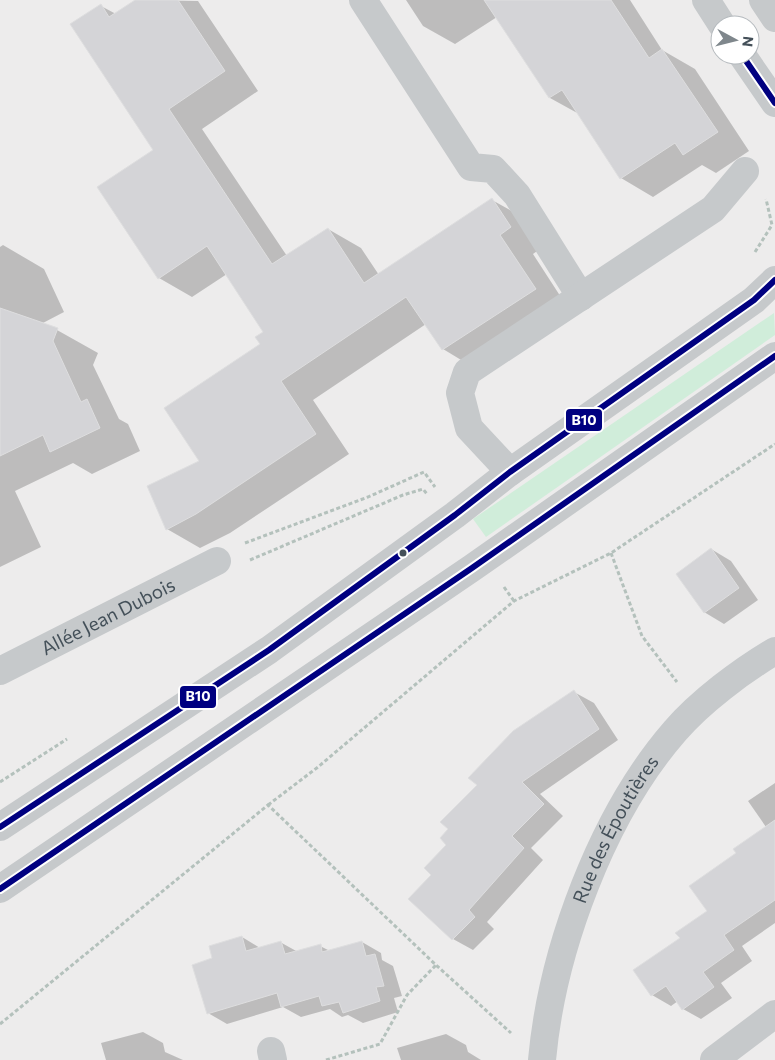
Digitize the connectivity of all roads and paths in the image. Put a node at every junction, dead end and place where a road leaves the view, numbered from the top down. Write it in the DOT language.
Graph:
graph roads {
  1 [pos="363,0"];
  2 [pos="706,0"];
  3 [pos="763,0"];
  4 [pos="716,15"];
  5 [pos="775,18"];
  6 [pos="749,65"];
  7 [pos="775,103"];
  8 [pos="745,170"];
  9 [pos="774,281"];
  10 [pos="580,297"];
  11 [pos="775,356"];
  12 [pos="775,444"];
  13 [pos="510,472"];
  14 [pos="438,491"];
  15 [pos="611,553"];
  16 [pos="217,561"];
  17 [pos="775,651"];
  18 [pos="0,671"];
  19 [pos="698,709"];
  20 [pos="72,736"];
  21 [pos="0,782"];
  22 [pos="268,805"];
  23 [pos="0,827"];
  24 [pos="0,889"];
  25 [pos="436,965"];
  26 [pos="775,1014"];
  27 [pos="0,1024"];
  28 [pos="514,1035"];
  29 [pos="326,1060"];
  30 [pos="542,1060"];
  31 [pos="714,1060"];
  1 -- 10 [label="street"];
  2 -- 4 [label="street"];
  3 -- 5 [label="street"];
  6 -- 7 [label="street"];
  8 -- 9 [label="path"];
  8 -- 10 [label="street"];
  9 -- 13 [label="street"];
  10 -- 13 [label="street"];
  11 -- 24 [label="street"];
  12 -- 15 [label="path"];
  13 -- 23 [label="street"];
  14 -- 16 [label="path"];
  15 -- 19 [label="path"];
  15 -- 22 [label="path"];
  16 -- 18 [label="street, Allée Jean Dubois"];
  17 -- 19 [label="street, Rue des Époutières"];
  19 -- 30 [label="street, Rue des Époutières"];
  20 -- 21 [label="path"];
  22 -- 25 [label="path"];
  22 -- 27 [label="path"];
  25 -- 28 [label="path"];
  25 -- 29 [label="path"];
  26 -- 31 [label="street"];
}
